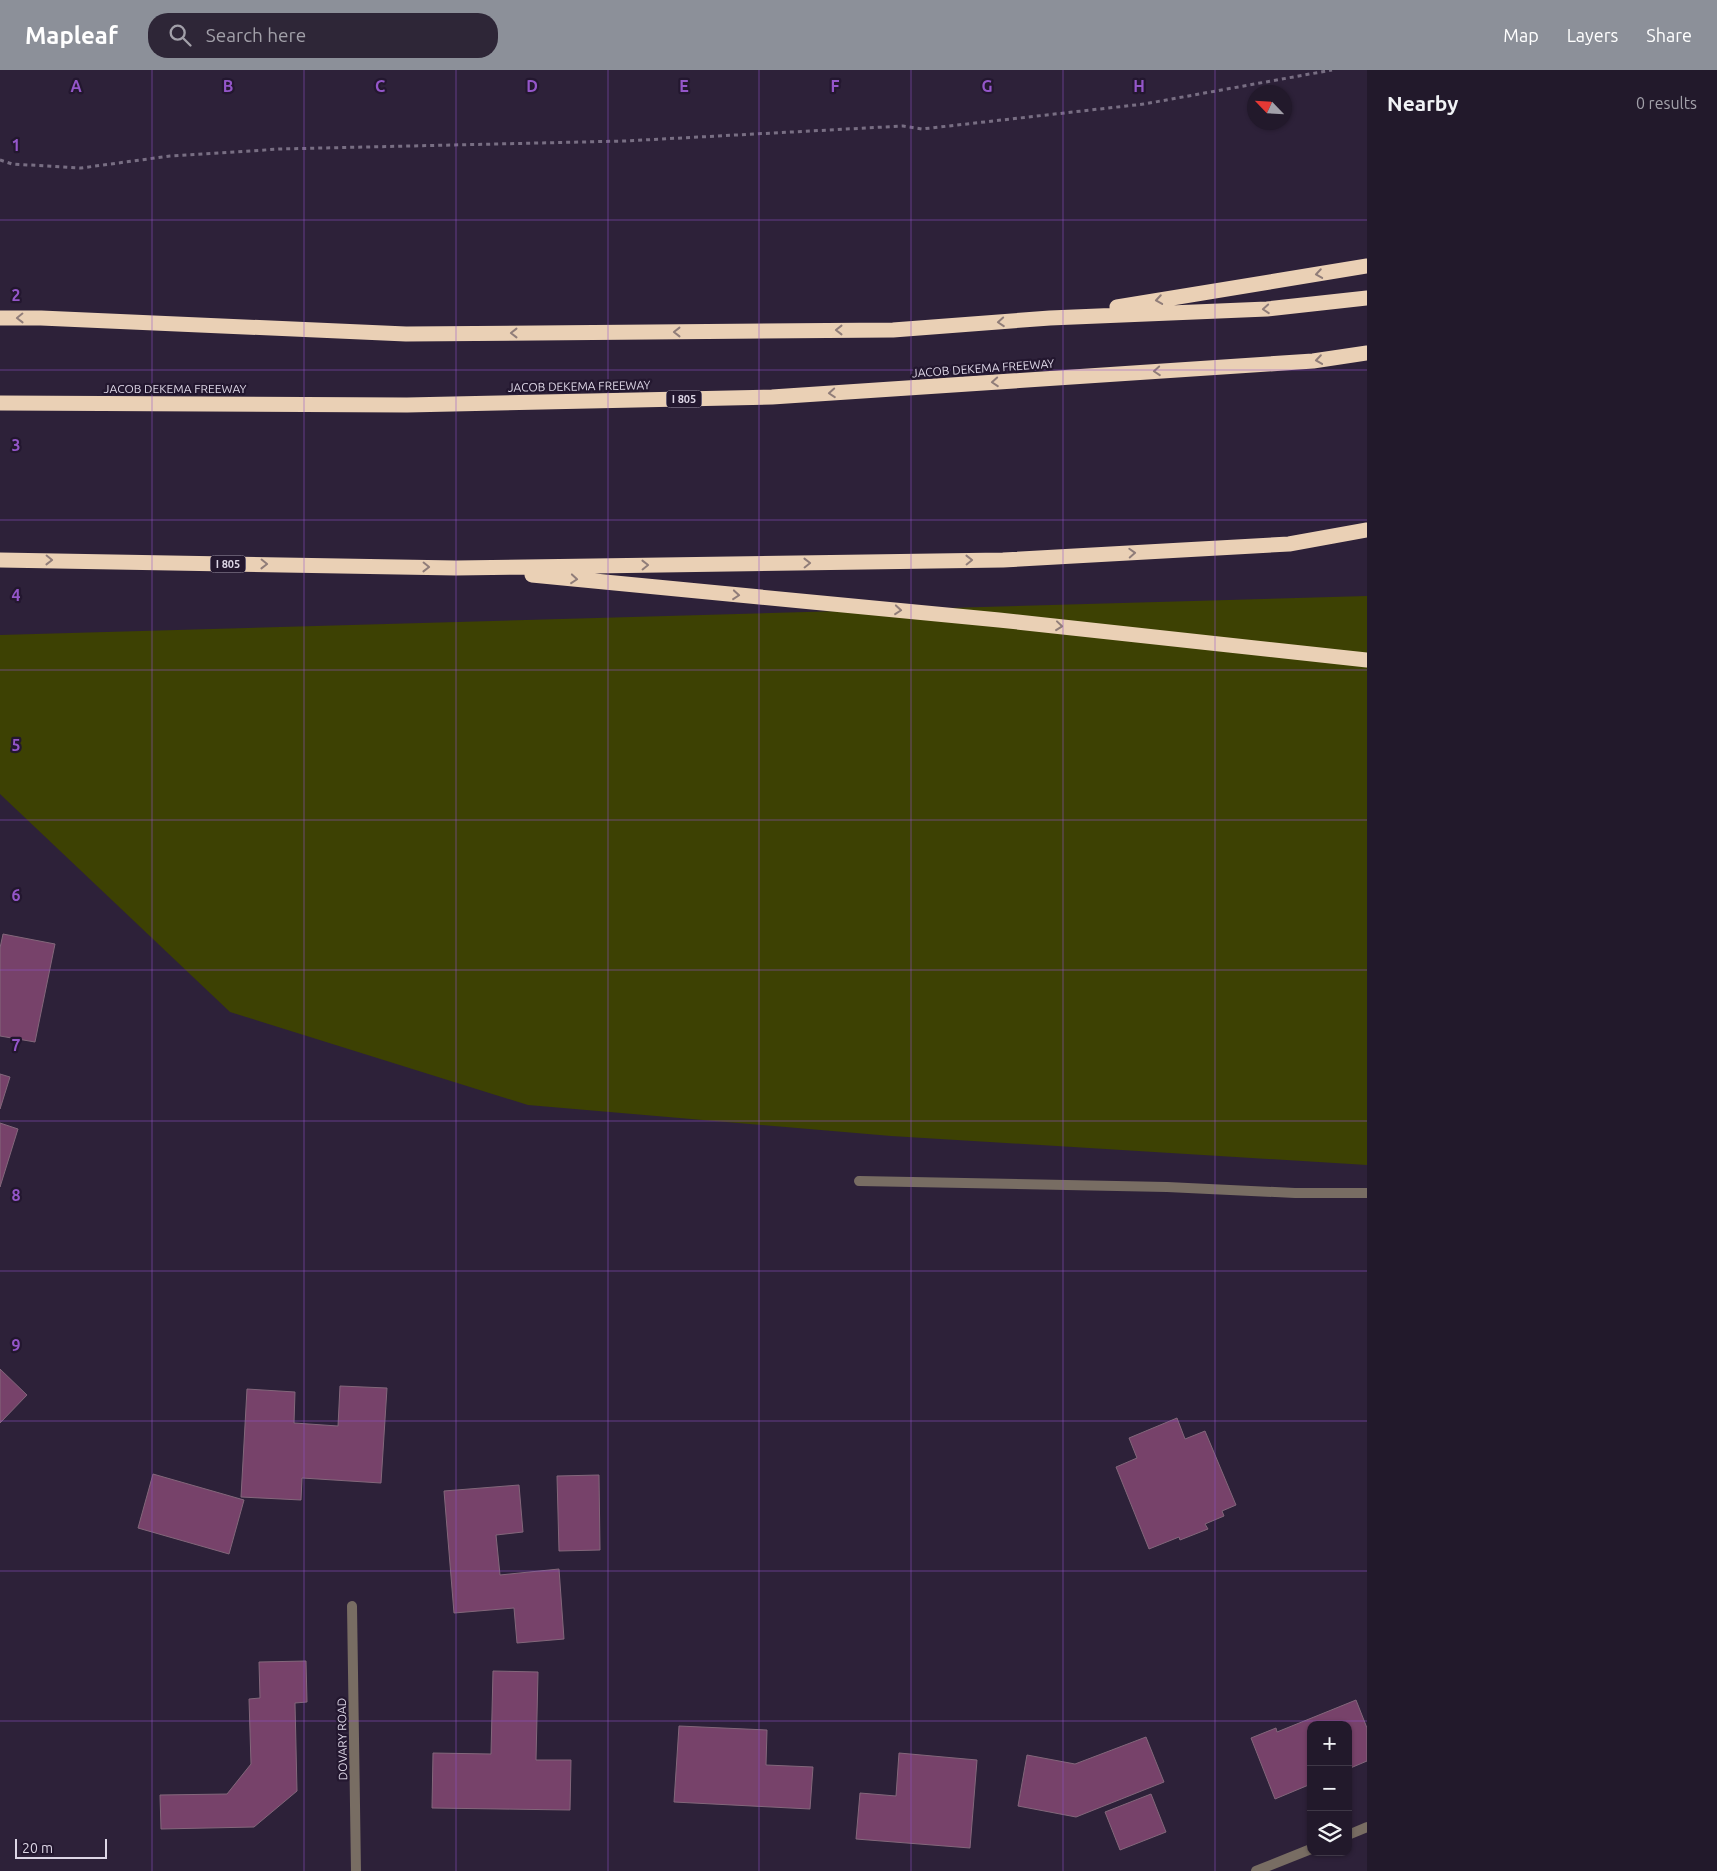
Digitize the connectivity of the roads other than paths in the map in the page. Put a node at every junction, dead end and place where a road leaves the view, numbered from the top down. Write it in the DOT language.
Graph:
graph roads {
  1 [pos="1367,266"];
  2 [pos="1367,298"];
  3 [pos="0,318"];
  4 [pos="1050,318"];
  5 [pos="1367,353"];
  6 [pos="0,403"];
  7 [pos="1367,530"];
  8 [pos="0,560"];
  9 [pos="456,568"];
  10 [pos="1367,660"];
  11 [pos="859,1181"];
  12 [pos="1367,1193"];
  13 [pos="352,1606"];
  14 [pos="1367,1827"];
  15 [pos="1352,1833"];
  16 [pos="1307,1852"];
  17 [pos="356,1871"];
  18 [pos="1256,1871"];
  1 -- 4 [label="highway, one-way"];
  2 -- 4 [label="highway, one-way"];
  4 -- 3 [label="highway, one-way"];
  5 -- 6 [label="highway, JACOB DEKEMA FREEWAY / I 805, one-way"];
  9 -- 7 [label="highway, I 805, one-way"];
  8 -- 9 [label="highway, I 805, one-way"];
  9 -- 10 [label="highway, one-way"];
  11 -- 12 [label="street"];
  13 -- 17 [label="street, DOVARY ROAD"];
  14 -- 15 [label="street"];
  16 -- 18 [label="street"];
}
